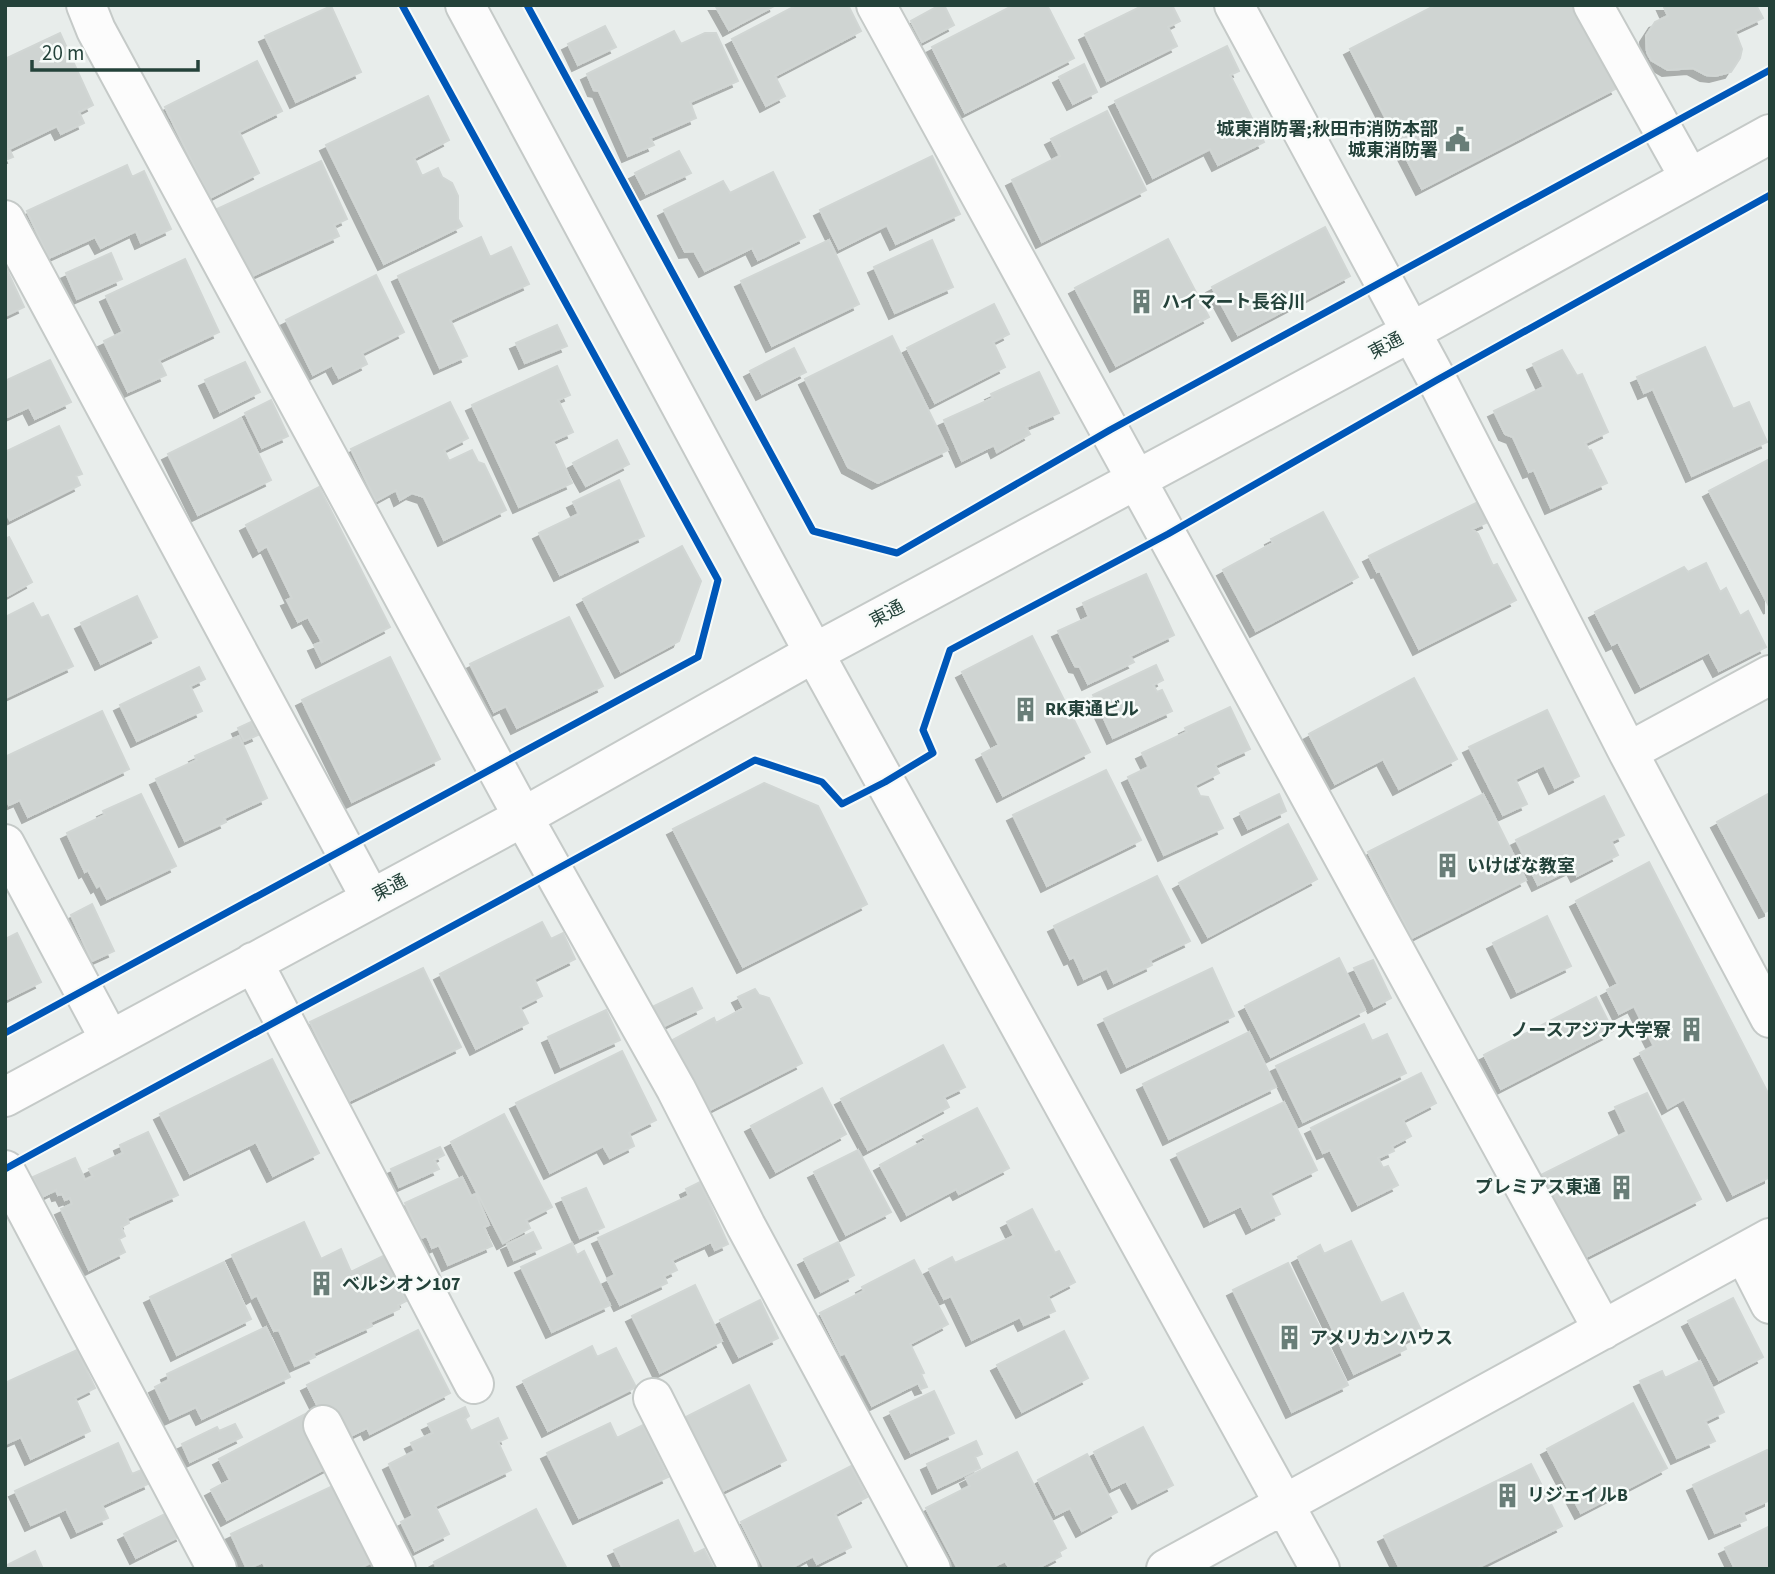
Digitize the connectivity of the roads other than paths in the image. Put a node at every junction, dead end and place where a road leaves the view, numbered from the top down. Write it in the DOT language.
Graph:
graph roads {
  1 [pos="86,5"];
  2 [pos="466,5"];
  3 [pos="876,5"];
  4 [pos="1234,5"];
  5 [pos="1593,5"];
  6 [pos="1770,134"];
  7 [pos="1689,177"];
  8 [pos="5,220"];
  9 [pos="1411,332"];
  10 [pos="1138,480"];
  11 [pos="814,653"];
  12 [pos="1770,675"];
  13 [pos="1628,752"];
  14 [pos="523,817"];
  15 [pos="5,844"];
  16 [pos="371,899"];
  17 [pos="253,962"];
  18 [pos="1770,1018"];
  19 [pos="110,1040"];
  20 [pos="5,1097"];
  21 [pos="5,1170"];
  22 [pos="1757,1246"];
  23 [pos="1770,1304"];
  24 [pos="1603,1330"];
  25 [pos="474,1384"];
  26 [pos="653,1398"];
  27 [pos="323,1425"];
  28 [pos="1286,1505"];
  29 [pos="218,1569"];
  30 [pos="396,1569"];
  31 [pos="739,1569"];
  32 [pos="931,1569"];
  33 [pos="1166,1569"];
  34 [pos="1320,1569"];
  1 -- 14 [label="street"];
  2 -- 11 [label="street"];
  3 -- 10 [label="street"];
  4 -- 9 [label="street"];
  5 -- 7 [label="street"];
  6 -- 7 [label="street, 東通"];
  7 -- 9 [label="street, 東通"];
  8 -- 16 [label="street"];
  9 -- 10 [label="street, 東通"];
  9 -- 13 [label="street"];
  10 -- 11 [label="street, 東通"];
  10 -- 24 [label="street"];
  11 -- 14 [label="street, 東通"];
  11 -- 28 [label="street"];
  12 -- 13 [label="street"];
  13 -- 18 [label="street"];
  14 -- 16 [label="street, 東通"];
  14 -- 32 [label="street"];
  15 -- 19 [label="street"];
  16 -- 17 [label="street, 東通"];
  17 -- 19 [label="street, 東通"];
  17 -- 25 [label="street"];
  19 -- 20 [label="street, 東通"];
  21 -- 29 [label="street"];
  22 -- 23 [label="street"];
  22 -- 24 [label="street"];
  24 -- 28 [label="street"];
  26 -- 31 [label="street"];
  27 -- 30 [label="street"];
  28 -- 33 [label="street"];
  28 -- 34 [label="street"];
}
